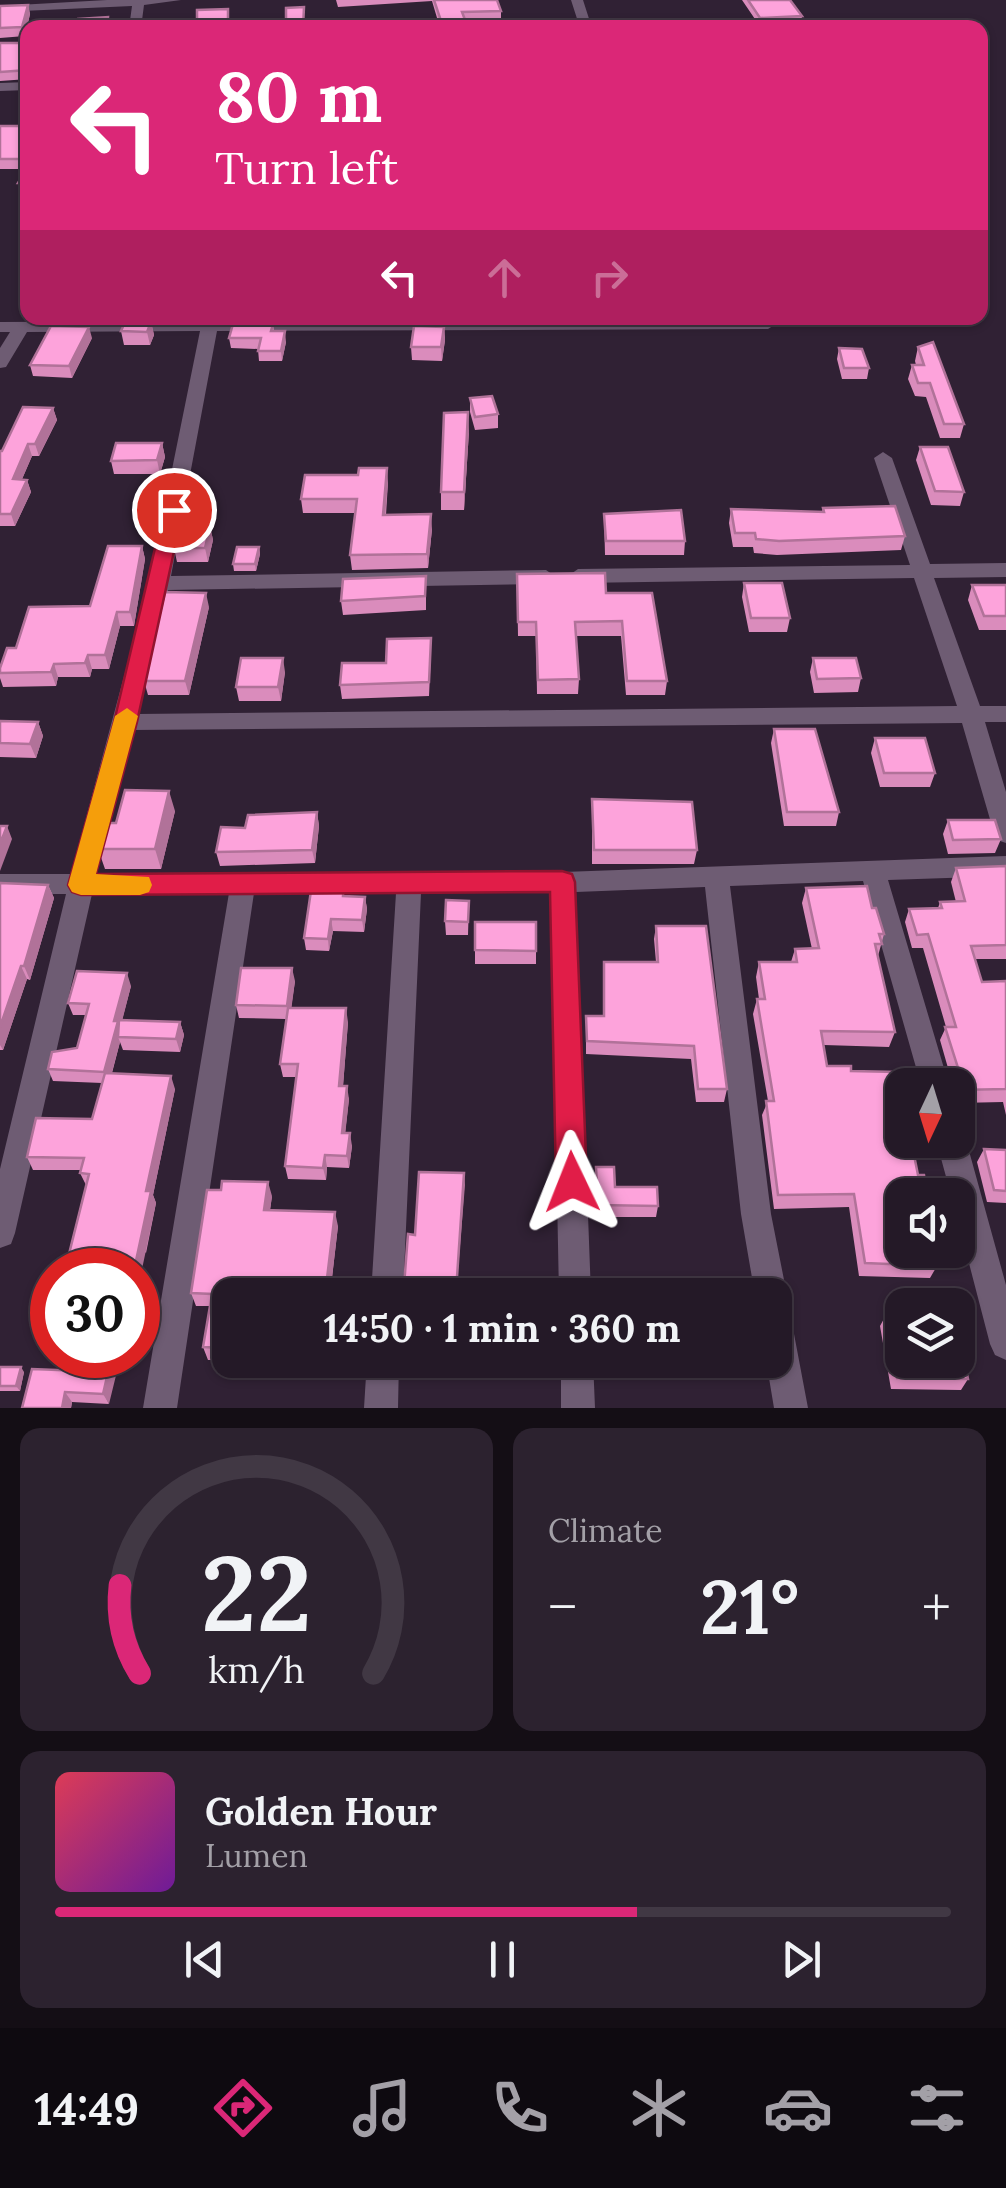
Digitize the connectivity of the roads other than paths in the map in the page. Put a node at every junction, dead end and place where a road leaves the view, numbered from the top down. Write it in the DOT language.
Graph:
graph roads {
  1 [pos="175,0"];
  2 [pos="139,1"];
  3 [pos="0,9"];
  4 [pos="84,325"];
  5 [pos="209,325"];
  6 [pos="0,327"];
  7 [pos="21,327"];
  8 [pos="0,363"];
  9 [pos="882,458"];
  10 [pos="1006,570"];
  11 [pos="921,571"];
  12 [pos="159,583"];
  13 [pos="971,714"];
  14 [pos="1006,714"];
  15 [pos="125,722"];
  16 [pos="1006,833"];
  17 [pos="1006,866"];
  18 [pos="873,871"];
  19 [pos="716,878"];
  20 [pos="562,882"];
  21 [pos="409,883"];
  22 [pos="0,884"];
  23 [pos="81,885"];
  24 [pos="243,885"];
  25 [pos="930,1068"];
  26 [pos="957,1158"];
  27 [pos="0,1233"];
  28 [pos="998,1277"];
  29 [pos="388,1278"];
  30 [pos="574,1278"];
  31 [pos="768,1278"];
  32 [pos="1006,1344"];
  33 [pos="383,1378"];
  34 [pos="577,1378"];
  35 [pos="786,1378"];
  36 [pos="160,1408"];
  37 [pos="381,1408"];
  38 [pos="578,1408"];
  39 [pos="792,1408"];
  1 -- 2 [label="street"];
  2 -- 3 [label="street"];
  4 -- 7 [label="street"];
  5 -- 12 [label="street"];
  6 -- 7 [label="street"];
  7 -- 8 [label="street"];
  9 -- 11 [label="street"];
  10 -- 11 [label="street"];
  11 -- 12 [label="street"];
  11 -- 13 [label="street"];
  12 -- 15 [label="street"];
  13 -- 14 [label="street"];
  13 -- 15 [label="street"];
  13 -- 16 [label="street"];
  15 -- 23 [label="street"];
  17 -- 18 [label="street"];
  18 -- 19 [label="street"];
  18 -- 25 [label="street"];
  19 -- 20 [label="street"];
  19 -- 31 [label="street"];
  20 -- 21 [label="street"];
  20 -- 30 [label="street"];
  21 -- 24 [label="street"];
  21 -- 29 [label="street"];
  22 -- 23 [label="street"];
  23 -- 24 [label="street"];
  23 -- 27 [label="street"];
  24 -- 36 [label="street"];
  26 -- 28 [label="street"];
  28 -- 32 [label="street"];
  33 -- 37 [label="street"];
  34 -- 38 [label="street"];
  35 -- 39 [label="street"];
}
